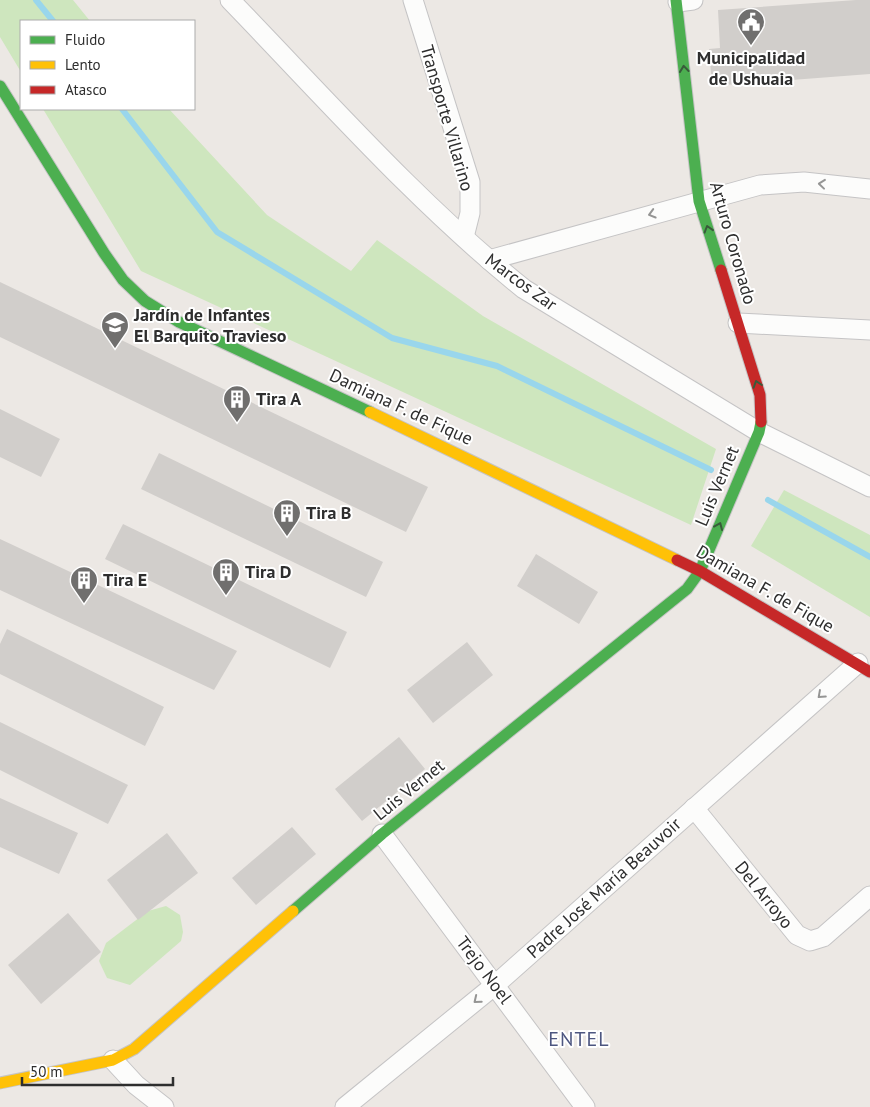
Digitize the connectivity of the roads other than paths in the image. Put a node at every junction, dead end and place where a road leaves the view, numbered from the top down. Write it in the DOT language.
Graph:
graph roads {
  1 [pos="230,0"];
  2 [pos="413,0"];
  3 [pos="682,1"];
  4 [pos="0,86"];
  5 [pos="870,189"];
  6 [pos="699,201"];
  7 [pos="464,237"];
  8 [pos="489,260"];
  9 [pos="738,323"];
  10 [pos="870,330"];
  11 [pos="759,432"];
  12 [pos="870,487"];
  13 [pos="700,571"];
  14 [pos="864,668"];
  15 [pos="694,808"];
  16 [pos="382,834"];
  17 [pos="870,896"];
  18 [pos="495,985"];
  19 [pos="113,1060"];
  20 [pos="0,1083"];
  21 [pos="164,1107"];
  22 [pos="345,1107"];
  23 [pos="585,1107"];
  1 -- 7 [label="street, Marcos Zar"];
  2 -- 7 [label="street, Transporte Villarino"];
  6 -- 3 [label="street, Arturo Coronado, one-way"];
  4 -- 13 [label="street, Damiana F. de Fique"];
  5 -- 6 [label="street, one-way"];
  6 -- 8 [label="street, one-way"];
  9 -- 6 [label="street, Arturo Coronado, one-way"];
  7 -- 8 [label="street, Marcos Zar"];
  8 -- 11 [label="street, Marcos Zar"];
  9 -- 10 [label="street"];
  11 -- 9 [label="street, Arturo Coronado, one-way"];
  11 -- 12 [label="street, Marcos Zar"];
  13 -- 11 [label="street, Luis Vernet, one-way"];
  13 -- 14 [label="street, Damiana F. de Fique"];
  13 -- 16 [label="street, Luis Vernet"];
  14 -- 15 [label="street, Padre José María Beauvoir, one-way"];
  15 -- 17 [label="street, Del Arroyo"];
  15 -- 18 [label="street, Padre José María Beauvoir"];
  16 -- 18 [label="street, Trejo Noel"];
  16 -- 19 [label="street, Luis Vernet"];
  18 -- 22 [label="street, Padre José María Beauvoir, one-way"];
  18 -- 23 [label="street, Trejo Noel"];
  19 -- 20 [label="street, Luis Vernet"];
  19 -- 21 [label="street"];
}
